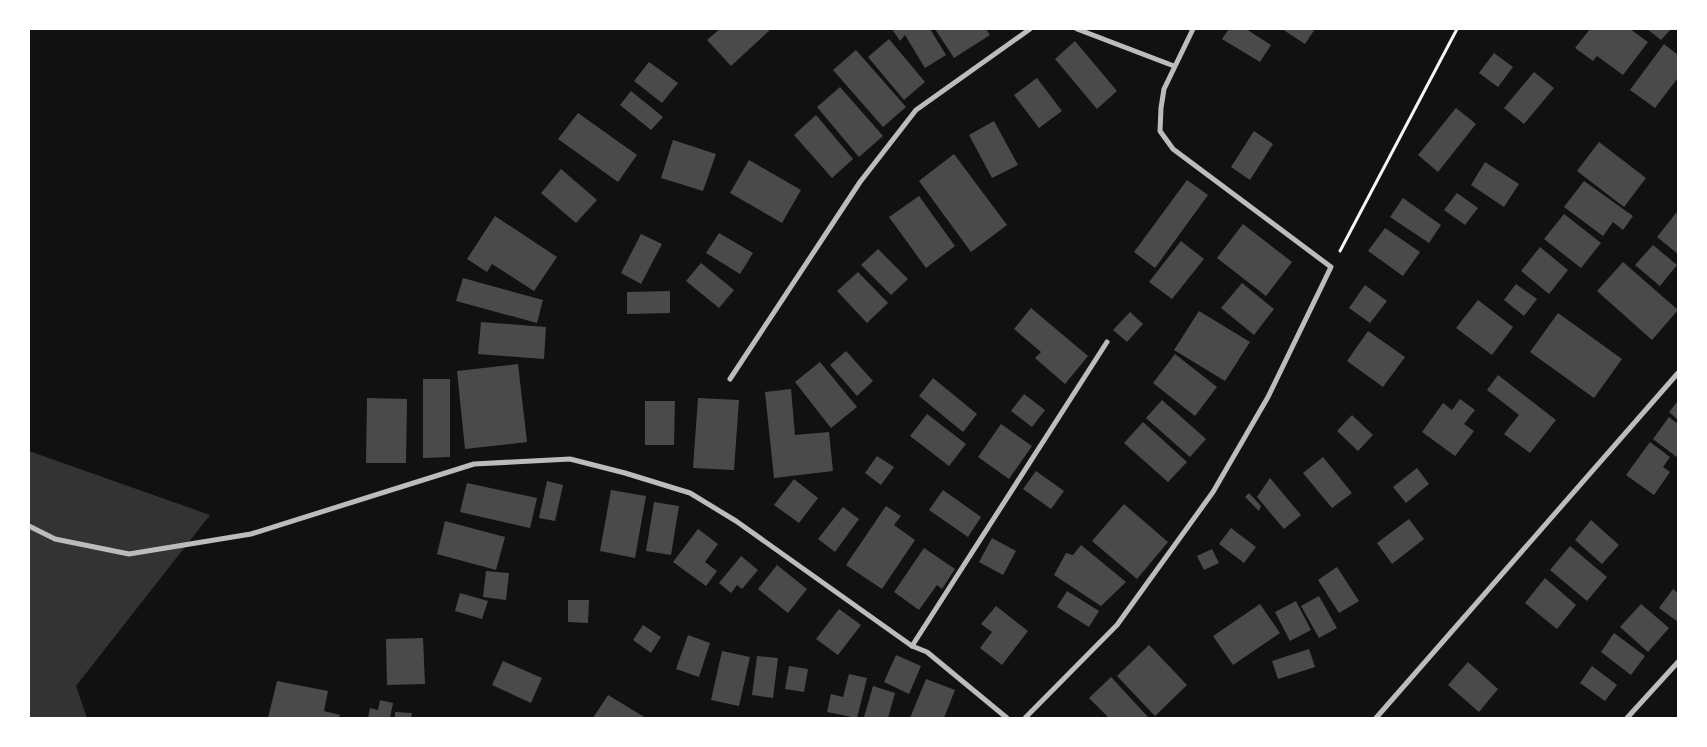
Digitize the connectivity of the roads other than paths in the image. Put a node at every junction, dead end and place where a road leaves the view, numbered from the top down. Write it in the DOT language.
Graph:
graph roads {
  1 [pos="1030,29"];
  2 [pos="1077,29"];
  3 [pos="1193,29"];
  4 [pos="1174,66"];
  5 [pos="1107,342"];
  6 [pos="1678,373"];
  7 [pos="730,380"];
  8 [pos="29,526"];
  9 [pos="912,646"];
  10 [pos="1678,662"];
  11 [pos="1007,718"];
  12 [pos="1025,718"];
  13 [pos="1376,718"];
  14 [pos="1627,718"];
  1 -- 7 [label="street"];
  2 -- 4 [label="street"];
  3 -- 4 [label="street"];
  4 -- 12 [label="street"];
  5 -- 9 [label="street"];
  6 -- 13 [label="street"];
  8 -- 9 [label="street"];
  9 -- 11 [label="street"];
  10 -- 14 [label="street"];
}
